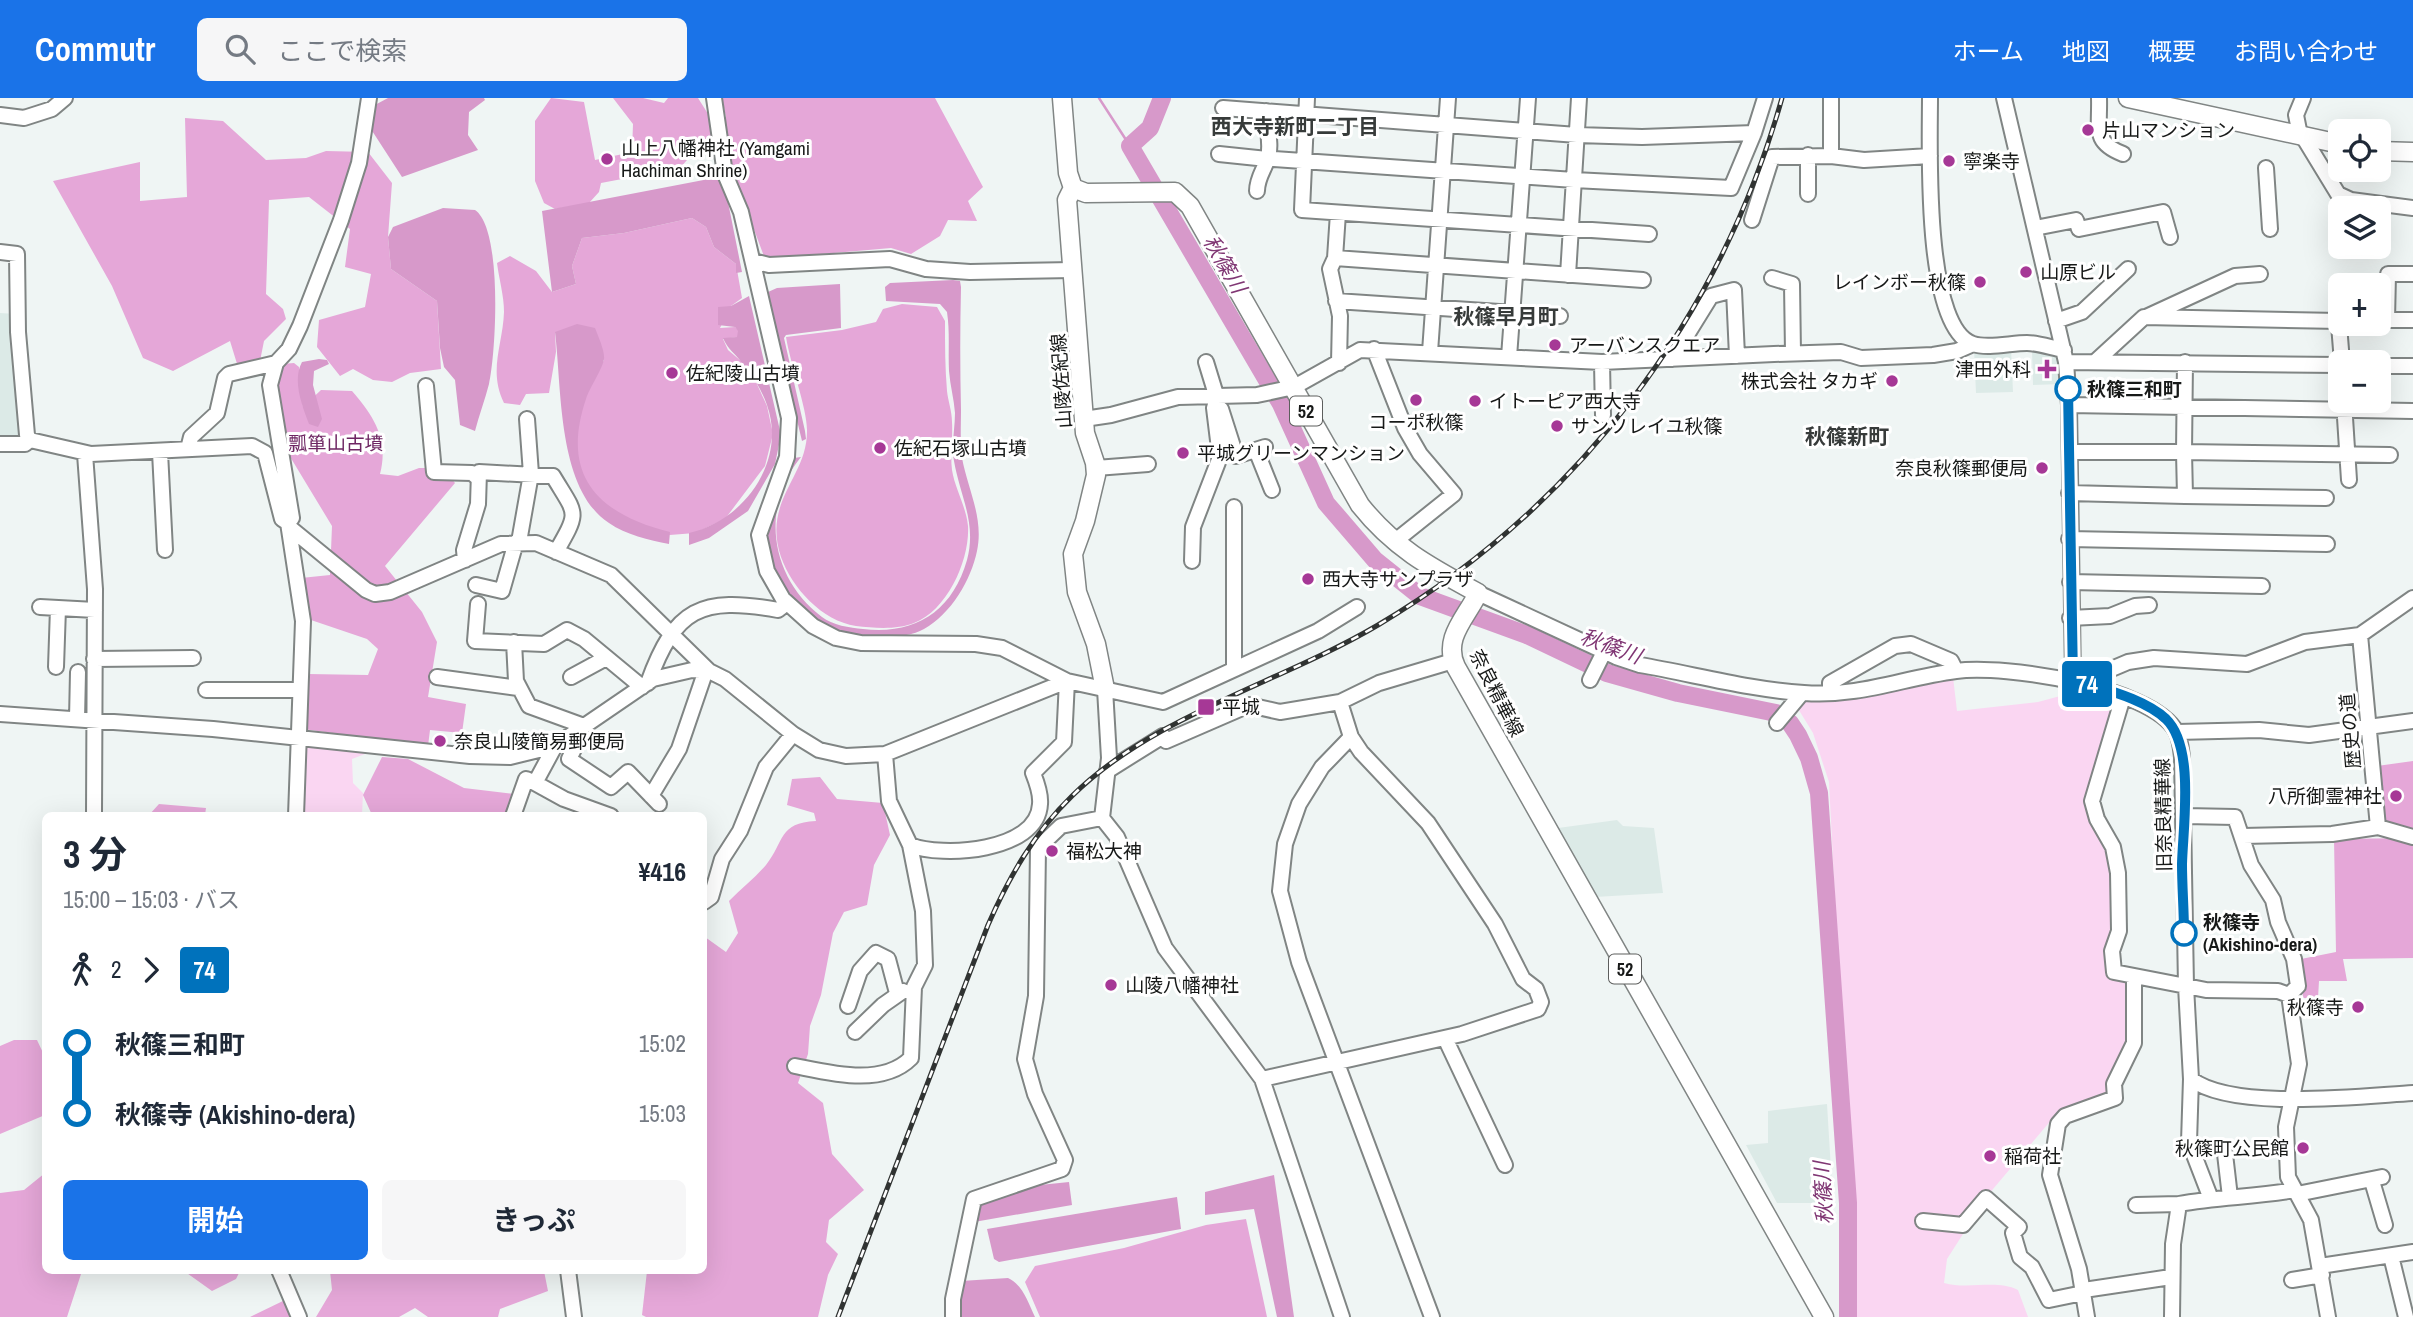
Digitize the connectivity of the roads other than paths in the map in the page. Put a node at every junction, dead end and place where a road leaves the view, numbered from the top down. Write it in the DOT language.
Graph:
graph roads {
  1 [pos="65,98"];
  2 [pos="369,98"];
  3 [pos="714,98"];
  4 [pos="1062,98"];
  5 [pos="1307,98"];
  6 [pos="1448,98"];
  7 [pos="1528,98"];
  8 [pos="1579,98"];
  9 [pos="1765,98"];
  10 [pos="1831,98"];
  11 [pos="1930,98"];
  12 [pos="2004,98"];
  13 [pos="2099,98"];
  14 [pos="2128,98"];
  15 [pos="2303,98"];
  16 [pos="1223,108"];
  17 [pos="1266,111"];
  18 [pos="0,115"];
  19 [pos="1307,115"];
  20 [pos="1446,125"];
  21 [pos="1525,131"];
  22 [pos="1754,134"];
  23 [pos="1577,135"];
  24 [pos="2302,136"];
  25 [pos="2328,141"];
  26 [pos="2391,151"];
  27 [pos="2413,152"];
  28 [pos="1219,154"];
  29 [pos="2123,154"];
  30 [pos="1808,155"];
  31 [pos="1831,156"];
  32 [pos="1930,156"];
  33 [pos="1271,159"];
  34 [pos="1306,161"];
  35 [pos="2266,168"];
  36 [pos="1441,171"];
  37 [pos="1521,177"];
  38 [pos="1574,180"];
  39 [pos="1073,188"];
  40 [pos="1257,191"];
  41 [pos="1808,194"];
  42 [pos="2413,208"];
  43 [pos="1338,213"];
  44 [pos="1439,220"];
  45 [pos="1752,220"];
  46 [pos="1519,226"];
  47 [pos="2035,228"];
  48 [pos="2270,229"];
  49 [pos="1570,230"];
  50 [pos="1650,234"];
  51 [pos="2170,237"];
  52 [pos="0,252"];
  53 [pos="1335,258"];
  54 [pos="753,261"];
  55 [pos="1436,264"];
  56 [pos="2128,269"];
  57 [pos="1073,270"];
  58 [pos="1516,271"];
  59 [pos="2259,274"];
  60 [pos="2391,274"];
  61 [pos="2413,274"];
  62 [pos="1568,275"];
  63 [pos="1772,278"];
  64 [pos="1643,280"];
  65 [pos="1336,301"];
  66 [pos="1431,309"];
  67 [pos="1511,313"];
  68 [pos="1560,316"];
  69 [pos="2144,317"];
  70 [pos="2391,320"];
  71 [pos="2413,320"];
  72 [pos="2056,321"];
  73 [pos="2328,321"];
  74 [pos="1973,344"];
  75 [pos="1374,349"];
  76 [pos="1430,352"];
  77 [pos="1793,353"];
  78 [pos="1737,356"];
  79 [pos="2065,356"];
  80 [pos="1509,357"];
  81 [pos="1672,359"];
  82 [pos="1206,362"];
  83 [pos="1602,362"];
  84 [pos="2095,362"];
  85 [pos="2185,362"];
  86 [pos="276,363"];
  87 [pos="1339,363"];
  88 [pos="2328,364"];
  89 [pos="2391,366"];
  90 [pos="2413,366"];
  91 [pos="426,386"];
  92 [pos="1291,388"];
  93 [pos="1217,398"];
  94 [pos="2069,405"];
  95 [pos="2328,405"];
  96 [pos="2184,408"];
  97 [pos="2391,409"];
  98 [pos="2413,411"];
  99 [pos="2345,413"];
  100 [pos="1603,415"];
  101 [pos="527,419"];
  102 [pos="1084,419"];
  103 [pos="30,440"];
  104 [pos="0,444"];
  105 [pos="188,449"];
  106 [pos="160,452"];
  107 [pos="2070,452"];
  108 [pos="2184,452"];
  109 [pos="85,454"];
  110 [pos="2348,455"];
  111 [pos="2390,455"];
  112 [pos="1148,464"];
  113 [pos="1096,468"];
  114 [pos="531,474"];
  115 [pos="478,478"];
  116 [pos="2349,480"];
  117 [pos="1272,490"];
  118 [pos="2069,493"];
  119 [pos="2185,496"];
  120 [pos="2326,498"];
  121 [pos="1234,507"];
  122 [pos="288,525"];
  123 [pos="2069,539"];
  124 [pos="518,542"];
  125 [pos="1394,542"];
  126 [pos="2327,544"];
  127 [pos="164,550"];
  128 [pos="556,552"];
  129 [pos="465,560"];
  130 [pos="1192,561"];
  131 [pos="2070,582"];
  132 [pos="476,585"];
  133 [pos="2262,586"];
  134 [pos="2413,598"];
  135 [pos="787,603"];
  136 [pos="1472,603"];
  137 [pos="478,604"];
  138 [pos="2149,605"];
  139 [pos="40,607"];
  140 [pos="1357,607"];
  141 [pos="58,608"];
  142 [pos="95,610"];
  143 [pos="2070,618"];
  144 [pos="2361,633"];
  145 [pos="672,634"];
  146 [pos="514,642"];
  147 [pos="1604,652"];
  148 [pos="192,658"];
  149 [pos="606,658"];
  150 [pos="94,659"];
  151 [pos="1453,661"];
  152 [pos="56,667"];
  153 [pos="1234,667"];
  154 [pos="708,671"];
  155 [pos="1956,671"];
  156 [pos="78,672"];
  157 [pos="437,677"];
  158 [pos="571,677"];
  159 [pos="2073,679"];
  160 [pos="1590,680"];
  161 [pos="1067,681"];
  162 [pos="645,685"];
  163 [pos="518,688"];
  164 [pos="1105,689"];
  165 [pos="206,690"];
  166 [pos="298,690"];
  167 [pos="1802,693"];
  168 [pos="1830,693"];
  169 [pos="2123,697"];
  170 [pos="1339,702"];
  171 [pos="0,714"];
  172 [pos="77,719"];
  173 [pos="93,720"];
  174 [pos="2413,721"];
  175 [pos="1777,723"];
  176 [pos="580,729"];
  177 [pos="2369,730"];
  178 [pos="2177,732"];
  179 [pos="793,734"];
  180 [pos="299,737"];
  181 [pos="1351,737"];
  182 [pos="555,746"];
  183 [pos="885,754"];
  184 [pos="1107,771"];
  185 [pos="535,783"];
  186 [pos="94,812"];
  187 [pos="296,812"];
  188 [pos="514,812"];
  189 [pos="600,812"];
  190 [pos="2185,816"];
  191 [pos="1102,818"];
  192 [pos="2378,827"];
  193 [pos="2242,836"];
  194 [pos="2413,836"];
  195 [pos="910,845"];
  196 [pos="707,900"];
  197 [pos="2134,976"];
  198 [pos="2186,986"];
  199 [pos="914,988"];
  200 [pos="897,993"];
  201 [pos="2289,995"];
  202 [pos="848,1006"];
  203 [pos="855,1032"];
  204 [pos="1445,1038"];
  205 [pos="1337,1063"];
  206 [pos="795,1066"];
  207 [pos="1262,1079"];
  208 [pos="2191,1079"];
  209 [pos="2413,1093"];
  210 [pos="2294,1097"];
  211 [pos="2225,1154"];
  212 [pos="1505,1165"];
  213 [pos="2296,1192"];
  214 [pos="2231,1197"];
  215 [pos="2211,1199"];
  216 [pos="2179,1204"];
  217 [pos="2136,1205"];
  218 [pos="1923,1221"];
  219 [pos="2385,1225"];
  220 [pos="2413,1252"];
  221 [pos="2391,1256"];
  222 [pos="2321,1271"];
  223 [pos="281,1274"];
  224 [pos="569,1274"];
  225 [pos="2171,1277"];
  226 [pos="2292,1280"];
  227 [pos="2083,1292"];
  228 [pos="299,1317"];
  229 [pos="574,1317"];
  230 [pos="953,1317"];
  231 [pos="1342,1317"];
  232 [pos="1432,1317"];
  233 [pos="1824,1317"];
  234 [pos="2087,1317"];
  235 [pos="2172,1317"];
  236 [pos="2328,1317"];
  237 [pos="2406,1317"];
  1 -- 18 [label="street"];
  2 -- 86 [label="street"];
  3 -- 54 [label="street"];
  4 -- 39 [label="main road"];
  5 -- 19 [label="street"];
  6 -- 20 [label="street"];
  7 -- 21 [label="street"];
  8 -- 23 [label="street"];
  9 -- 22 [label="street"];
  10 -- 31 [label="street"];
  11 -- 32 [label="street"];
  12 -- 47 [label="street"];
  13 -- 29 [label="street"];
  14 -- 24 [label="main road"];
  15 -- 24 [label="street"];
  16 -- 17 [label="street"];
  17 -- 19 [label="street"];
  17 -- 33 [label="street"];
  19 -- 20 [label="street"];
  19 -- 34 [label="street"];
  20 -- 21 [label="street"];
  20 -- 36 [label="street"];
  21 -- 23 [label="street"];
  21 -- 37 [label="street"];
  22 -- 23 [label="street"];
  22 -- 38 [label="street"];
  23 -- 38 [label="street"];
  24 -- 25 [label="main road"];
  24 -- 42 [label="street"];
  26 -- 27 [label="main road"];
  28 -- 33 [label="street"];
  30 -- 31 [label="street"];
  30 -- 41 [label="street"];
  30 -- 45 [label="street"];
  31 -- 32 [label="street"];
  32 -- 74 [label="street"];
  33 -- 34 [label="street"];
  33 -- 40 [label="street"];
  34 -- 36 [label="street"];
  34 -- 43 [label="street"];
  35 -- 48 [label="street"];
  36 -- 37 [label="street"];
  36 -- 44 [label="street"];
  37 -- 38 [label="street"];
  37 -- 46 [label="street"];
  38 -- 49 [label="street"];
  39 -- 57 [label="main road, 山陵佐紀線"];
  39 -- 92 [label="main road, 52"];
  43 -- 44 [label="street"];
  43 -- 53 [label="street"];
  44 -- 46 [label="street"];
  44 -- 55 [label="street"];
  46 -- 49 [label="street"];
  46 -- 58 [label="street"];
  47 -- 51 [label="street"];
  47 -- 72 [label="street"];
  49 -- 50 [label="street"];
  49 -- 62 [label="street"];
  52 -- 103 [label="street"];
  53 -- 55 [label="street"];
  53 -- 65 [label="street"];
  54 -- 57 [label="street"];
  54 -- 135 [label="street"];
  55 -- 58 [label="street"];
  55 -- 66 [label="street"];
  56 -- 72 [label="street"];
  57 -- 102 [label="main road, 山陵佐紀線"];
  58 -- 62 [label="street"];
  58 -- 67 [label="street"];
  59 -- 69 [label="street"];
  60 -- 61 [label="street"];
  62 -- 64 [label="street"];
  63 -- 77 [label="street"];
  65 -- 66 [label="street"];
  65 -- 87 [label="street"];
  66 -- 67 [label="street"];
  66 -- 76 [label="street"];
  67 -- 68 [label="street"];
  67 -- 80 [label="street"];
  69 -- 73 [label="street"];
  69 -- 84 [label="street"];
  70 -- 71 [label="street"];
  72 -- 79 [label="street"];
  74 -- 77 [label="street"];
  74 -- 79 [label="street"];
  75 -- 76 [label="street"];
  75 -- 87 [label="street"];
  75 -- 125 [label="street"];
  76 -- 80 [label="street"];
  77 -- 78 [label="street"];
  78 -- 81 [label="street"];
  78 -- 81 [label="street"];
  79 -- 84 [label="street"];
  79 -- 94 [label="street"];
  80 -- 83 [label="street"];
  81 -- 83 [label="street"];
  82 -- 93 [label="street"];
  83 -- 100 [label="street"];
  84 -- 85 [label="street"];
  85 -- 88 [label="street"];
  85 -- 96 [label="street"];
  86 -- 105 [label="street"];
  86 -- 122 [label="street"];
  87 -- 92 [label="street"];
  89 -- 90 [label="street"];
  91 -- 115 [label="street"];
  92 -- 93 [label="street"];
  92 -- 125 [label="main road, 52"];
  93 -- 102 [label="street"];
  93 -- 117 [label="street"];
  93 -- 130 [label="street"];
  94 -- 96 [label="street"];
  94 -- 107 [label="street"];
  95 -- 96 [label="street"];
  96 -- 108 [label="street"];
  97 -- 98 [label="street"];
  99 -- 110 [label="street"];
  101 -- 114 [label="street"];
  102 -- 113 [label="main road, 山陵佐紀線"];
  103 -- 104 [label="street"];
  103 -- 109 [label="street"];
  105 -- 106 [label="street"];
  105 -- 122 [label="street"];
  106 -- 109 [label="street"];
  106 -- 127 [label="street"];
  107 -- 108 [label="street"];
  107 -- 118 [label="street"];
  108 -- 110 [label="street"];
  108 -- 119 [label="street"];
  109 -- 142 [label="street"];
  110 -- 111 [label="street"];
  110 -- 116 [label="street"];
  112 -- 113 [label="street"];
  113 -- 164 [label="main road, 山陵佐紀線"];
  114 -- 115 [label="street"];
  114 -- 124 [label="street"];
  114 -- 128 [label="street"];
  115 -- 129 [label="street"];
  118 -- 119 [label="street"];
  118 -- 123 [label="street"];
  119 -- 120 [label="street"];
  121 -- 153 [label="street"];
  122 -- 129 [label="street"];
  122 -- 166 [label="street"];
  123 -- 126 [label="street"];
  123 -- 131 [label="street"];
  124 -- 128 [label="street"];
  124 -- 129 [label="street"];
  124 -- 132 [label="street"];
  125 -- 136 [label="main road, 52"];
  128 -- 145 [label="street"];
  131 -- 133 [label="street"];
  131 -- 143 [label="street"];
  134 -- 144 [label="street"];
  135 -- 145 [label="street"];
  135 -- 161 [label="street"];
  136 -- 147 [label="street, 旧奈良精華線 / 52"];
  136 -- 151 [label="main road, 奈良精華線"];
  137 -- 146 [label="street"];
  138 -- 143 [label="street"];
  139 -- 141 [label="street"];
  140 -- 153 [label="street"];
  141 -- 142 [label="street"];
  141 -- 152 [label="street"];
  142 -- 150 [label="street"];
  143 -- 159 [label="street"];
  144 -- 159 [label="street"];
  144 -- 177 [label="street, 歴史の道"];
  145 -- 154 [label="street"];
  145 -- 162 [label="street"];
  146 -- 149 [label="street"];
  146 -- 163 [label="street"];
  147 -- 160 [label="street"];
  147 -- 167 [label="street, 旧奈良精華線 / 52"];
  148 -- 150 [label="street"];
  149 -- 158 [label="street"];
  149 -- 162 [label="street"];
  150 -- 173 [label="street"];
  151 -- 170 [label="street"];
  151 -- 233 [label="main road, 奈良精華線 / 52"];
  153 -- 164 [label="street"];
  154 -- 162 [label="street"];
  154 -- 176 [label="street"];
  154 -- 179 [label="street"];
  155 -- 159 [label="street, 旧奈良精華線 / 52"];
  155 -- 168 [label="street, 旧奈良精華線 / 52"];
  155 -- 168 [label="street"];
  156 -- 172 [label="street"];
  157 -- 163 [label="street"];
  159 -- 169 [label="street, 旧奈良精華線 / 52"];
  161 -- 164 [label="street"];
  161 -- 183 [label="street"];
  161 -- 195 [label="street"];
  162 -- 176 [label="street"];
  163 -- 176 [label="street"];
  164 -- 184 [label="street"];
  165 -- 166 [label="street"];
  166 -- 180 [label="street"];
  167 -- 168 [label="street, 旧奈良精華線 / 52"];
  167 -- 175 [label="street"];
  169 -- 178 [label="street, 旧奈良精華線 / 52"];
  169 -- 197 [label="street"];
  170 -- 181 [label="street"];
  170 -- 184 [label="street"];
  171 -- 172 [label="street"];
  172 -- 173 [label="street"];
  173 -- 180 [label="street"];
  173 -- 186 [label="street"];
  174 -- 177 [label="street"];
  176 -- 182 [label="street"];
  177 -- 178 [label="street"];
  177 -- 192 [label="street, 歴史の道"];
  178 -- 190 [label="street, 旧奈良精華線"];
  179 -- 183 [label="street"];
  179 -- 196 [label="street"];
  180 -- 182 [label="street"];
  180 -- 187 [label="street"];
  181 -- 204 [label="street"];
  181 -- 205 [label="street"];
  182 -- 185 [label="street"];
  183 -- 195 [label="street"];
  184 -- 191 [label="street"];
  185 -- 188 [label="street"];
  185 -- 189 [label="street"];
  190 -- 193 [label="street"];
  190 -- 198 [label="street, 旧奈良精華線"];
  191 -- 207 [label="street"];
  191 -- 230 [label="street"];
  192 -- 193 [label="street"];
  192 -- 194 [label="street"];
  193 -- 201 [label="street"];
  195 -- 199 [label="street"];
  197 -- 198 [label="street"];
  197 -- 227 [label="street"];
  198 -- 201 [label="street"];
  198 -- 208 [label="street, 旧奈良精華線"];
  199 -- 200 [label="street"];
  199 -- 206 [label="street"];
  200 -- 202 [label="street"];
  200 -- 203 [label="street"];
  201 -- 210 [label="street"];
  204 -- 205 [label="street"];
  204 -- 212 [label="street"];
  205 -- 207 [label="street"];
  205 -- 232 [label="street"];
  207 -- 231 [label="street"];
  208 -- 210 [label="street"];
  208 -- 215 [label="street, 旧奈良精華線"];
  209 -- 210 [label="street"];
  210 -- 213 [label="street"];
  211 -- 214 [label="street"];
  213 -- 214 [label="street"];
  213 -- 219 [label="street"];
  213 -- 222 [label="street"];
  214 -- 215 [label="street"];
  215 -- 216 [label="street"];
  216 -- 217 [label="street"];
  216 -- 225 [label="street"];
  218 -- 227 [label="street"];
  220 -- 221 [label="street"];
  221 -- 222 [label="street"];
  221 -- 237 [label="street"];
  222 -- 226 [label="street"];
  222 -- 236 [label="street"];
  223 -- 228 [label="street"];
  224 -- 229 [label="street"];
  225 -- 227 [label="street"];
  225 -- 235 [label="street"];
  227 -- 234 [label="street"];
}
